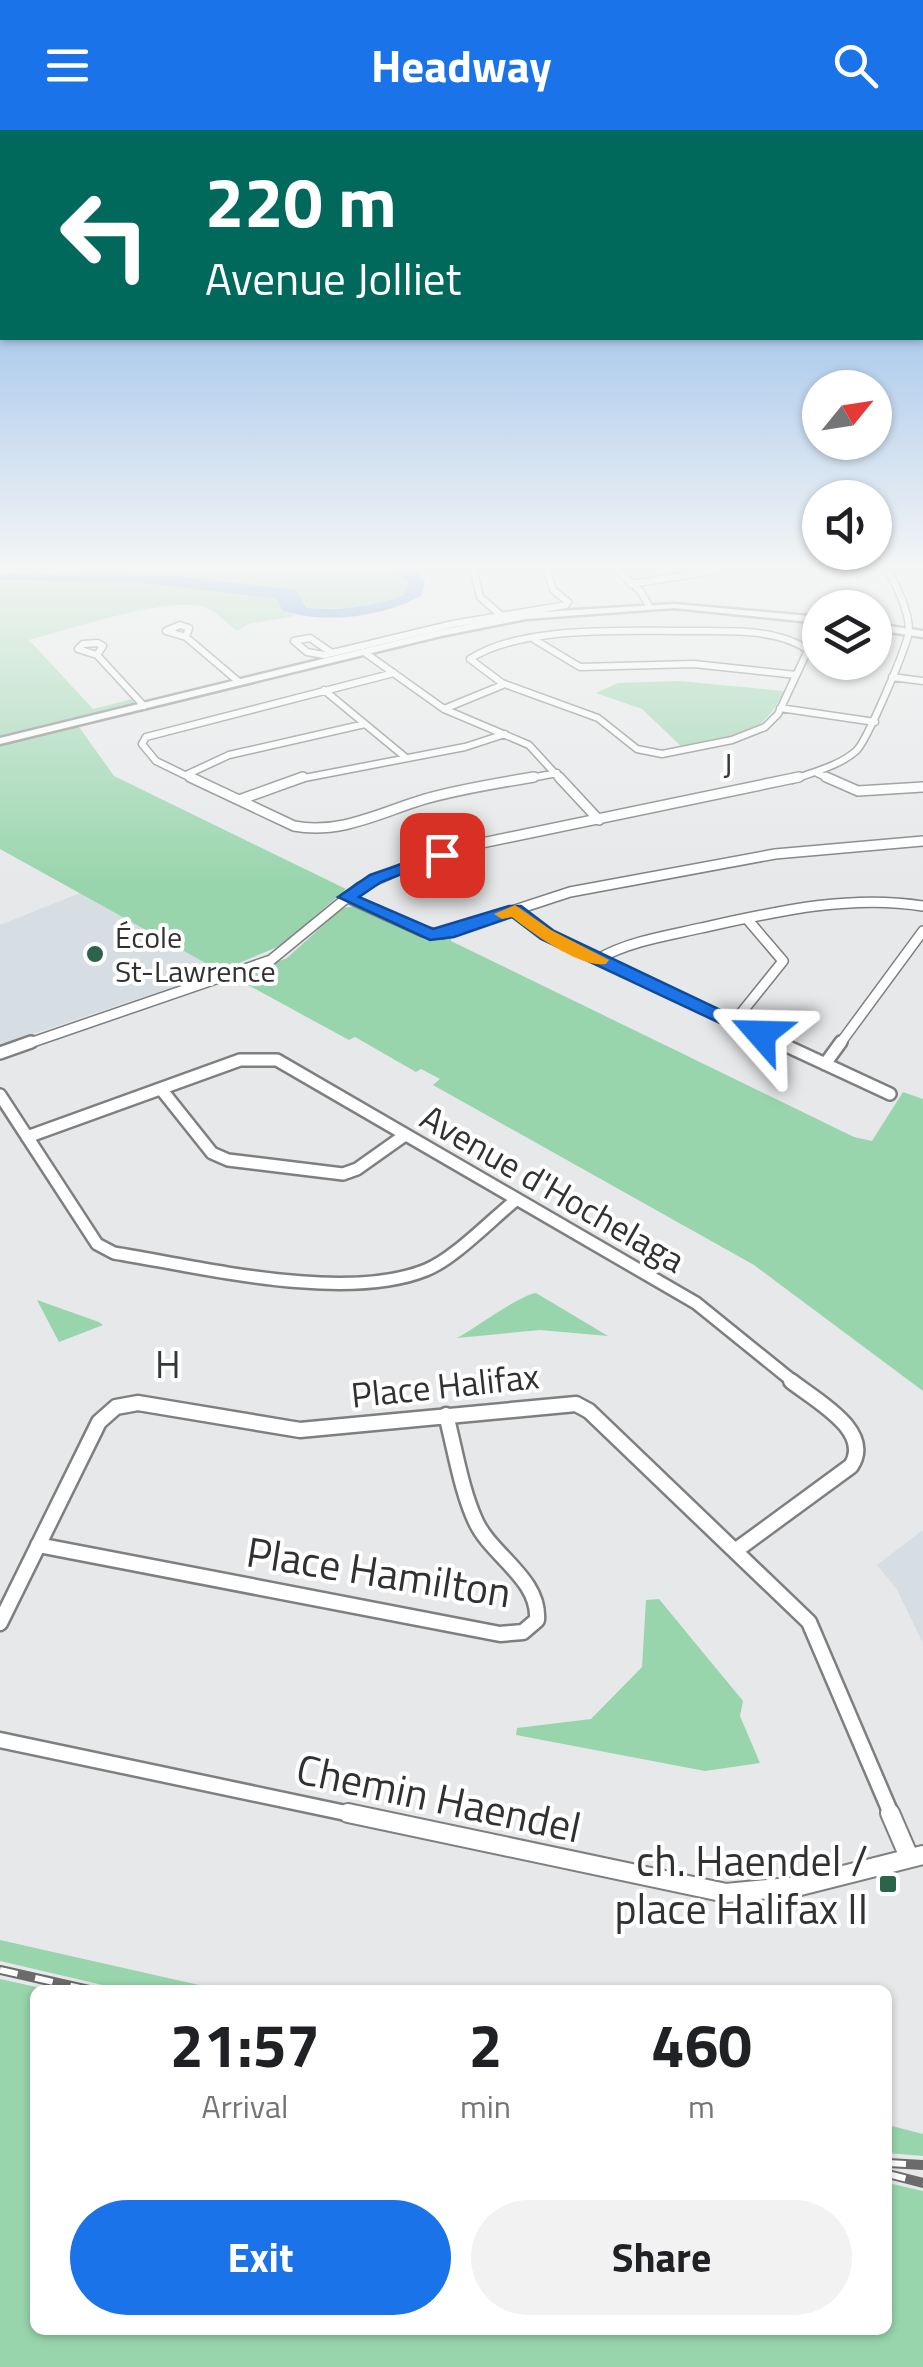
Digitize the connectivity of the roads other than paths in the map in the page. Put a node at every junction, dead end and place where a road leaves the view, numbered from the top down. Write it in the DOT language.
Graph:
graph roads {
  1 [pos="116,675"];
  2 [pos="231,675"];
  3 [pos="267,675"];
  4 [pos="384,675"];
  5 [pos="397,675"];
  6 [pos="492,675"];
  7 [pos="796,675"];
  8 [pos="892,677"];
  9 [pos="891,680"];
  10 [pos="239,682"];
  11 [pos="923,682"];
  12 [pos="505,684"];
  13 [pos="324,690"];
  14 [pos="144,706"];
  15 [pos="780,708"];
  16 [pos="444,709"];
  17 [pos="875,722"];
  18 [pos="365,724"];
  19 [pos="506,734"];
  20 [pos="0,741"];
  21 [pos="405,757"];
  22 [pos="557,773"];
  23 [pos="817,773"];
  24 [pos="186,775"];
  25 [pos="923,787"];
  26 [pos="239,800"];
  27 [pos="599,820"];
  28 [pos="923,841"];
  29 [pos="346,897"];
  30 [pos="923,906"];
  31 [pos="515,910"];
  32 [pos="748,920"];
  33 [pos="923,931"];
  34 [pos="598,959"];
  35 [pos="734,1022"];
  36 [pos="0,1053"];
  37 [pos="824,1064"];
  38 [pos="160,1089"];
  39 [pos="890,1094"];
  40 [pos="0,1095"];
  41 [pos="405,1135"];
  42 [pos="28,1137"];
  43 [pos="517,1199"];
  44 [pos="446,1415"];
  45 [pos="38,1545"];
  46 [pos="734,1551"];
  47 [pos="0,1623"];
  48 [pos="0,1740"];
  49 [pos="916,1856"];
  1 -- 14 [label="street"];
  2 -- 10 [label="street"];
  3 -- 10 [label="street"];
  4 -- 13 [label="street"];
  5 -- 16 [label="street"];
  6 -- 12 [label="street"];
  7 -- 15 [label="street"];
  8 -- 11 [label="street"];
  9 -- 17 [label="street"];
  10 -- 14 [label="street"];
  12 -- 15 [label="street"];
  12 -- 16 [label="street"];
  13 -- 18 [label="street"];
  13 -- 24 [label="street"];
  14 -- 20 [label="street"];
  15 -- 17 [label="street"];
  16 -- 19 [label="street"];
  17 -- 23 [label="street"];
  18 -- 21 [label="street"];
  18 -- 24 [label="street"];
  19 -- 21 [label="street"];
  19 -- 22 [label="street"];
  21 -- 26 [label="street"];
  22 -- 26 [label="street"];
  22 -- 27 [label="street"];
  23 -- 25 [label="street"];
  23 -- 27 [label="street"];
  24 -- 26 [label="street"];
  27 -- 29 [label="street"];
  28 -- 31 [label="street"];
  29 -- 31 [label="street"];
  29 -- 36 [label="street"];
  30 -- 32 [label="street"];
  31 -- 34 [label="street"];
  32 -- 34 [label="street"];
  32 -- 35 [label="street"];
  33 -- 37 [label="street"];
  34 -- 35 [label="street"];
  35 -- 37 [label="street"];
  37 -- 39 [label="street"];
  38 -- 41 [label="street, Avenue d'Hochelaga"];
  38 -- 41 [label="street"];
  38 -- 42 [label="street, Avenue d'Hochelaga"];
  40 -- 42 [label="street"];
  41 -- 43 [label="street, Avenue d'Hochelaga"];
  42 -- 43 [label="street"];
  43 -- 46 [label="street, Avenue d'Hochelaga"];
  44 -- 45 [label="street, Place Halifax"];
  44 -- 45 [label="street, Place Hamilton"];
  44 -- 46 [label="street, Place Halifax"];
  45 -- 47 [label="street, Place Halifax"];
  46 -- 49 [label="street, Place Halifax"];
  48 -- 49 [label="street, Chemin Haendel"];
}
